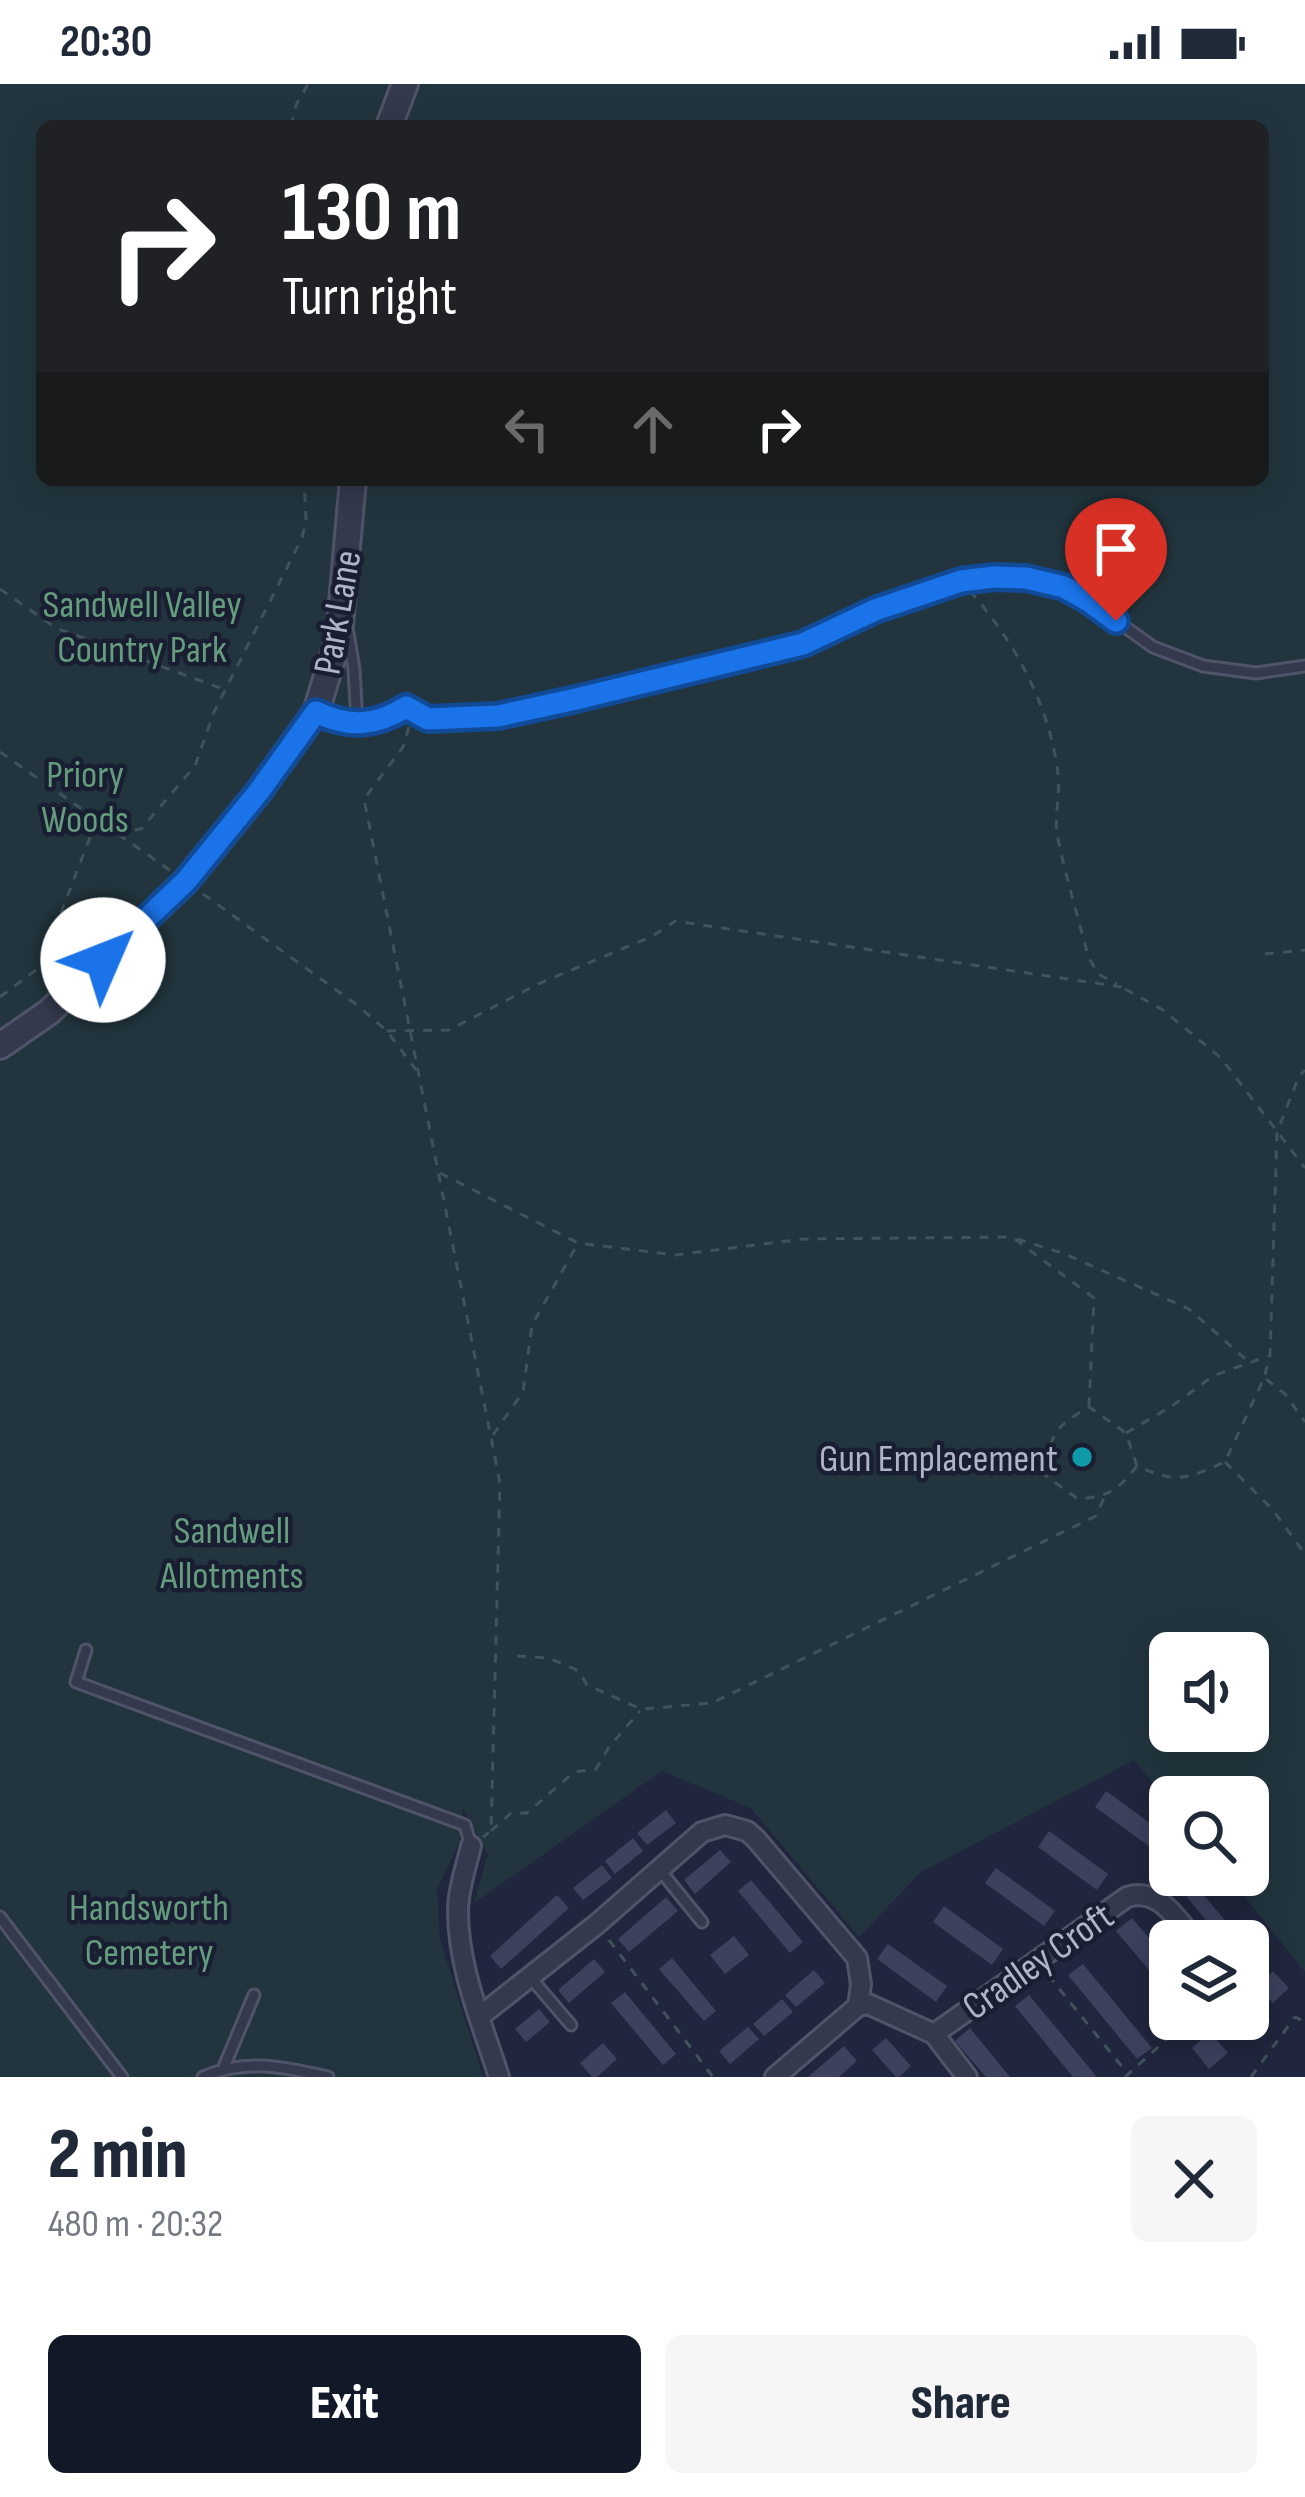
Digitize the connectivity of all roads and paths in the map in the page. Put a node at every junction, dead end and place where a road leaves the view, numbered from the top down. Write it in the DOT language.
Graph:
graph roads {
  1 [pos="308,84"];
  2 [pos="405,84"];
  3 [pos="292,120"];
  4 [pos="391,120"];
  5 [pos="304,486"];
  6 [pos="352,486"];
  7 [pos="961,581"];
  8 [pos="0,589"];
  9 [pos="341,624"];
  10 [pos="1305,666"];
  11 [pos="225,689"];
  12 [pos="406,707"];
  13 [pos="316,712"];
  14 [pos="357,723"];
  15 [pos="0,752"];
  16 [pos="97,820"];
  17 [pos="116,833"];
  18 [pos="186,881"];
  19 [pos="1305,950"];
  20 [pos="1265,955"];
  21 [pos="1122,987"];
  22 [pos="0,998"];
  23 [pos="387,1031"];
  24 [pos="410,1031"];
  25 [pos="0,1046"];
  26 [pos="1305,1070"];
  27 [pos="419,1074"];
  28 [pos="1277,1132"];
  29 [pos="1305,1168"];
  30 [pos="438,1172"];
  31 [pos="1012,1237"];
  32 [pos="578,1243"];
  33 [pos="1270,1356"];
  34 [pos="1251,1364"];
  35 [pos="1264,1378"];
  36 [pos="1089,1407"];
  37 [pos="1305,1422"];
  38 [pos="1126,1433"];
  39 [pos="491,1438"];
  40 [pos="1226,1462"];
  41 [pos="1137,1466"];
  42 [pos="1105,1496"];
  43 [pos="1305,1554"];
  44 [pos="86,1650"];
  45 [pos="517,1656"];
  46 [pos="641,1709"];
  47 [pos="491,1831"];
  48 [pos="471,1846"];
  49 [pos="659,1869"];
  50 [pos="0,1917"];
  51 [pos="1176,1920"];
  52 [pos="702,1922"];
  53 [pos="597,1924"];
  54 [pos="1036,1960"];
  55 [pos="530,1977"];
  56 [pos="254,1995"];
  57 [pos="858,2006"];
  58 [pos="479,2017"];
  59 [pos="1305,2023"];
  60 [pos="571,2025"];
  61 [pos="934,2033"];
  62 [pos="1166,2040"];
  63 [pos="224,2067"];
  64 [pos="1126,2076"];
  65 [pos="122,2077"];
  66 [pos="202,2077"];
  67 [pos="328,2077"];
  68 [pos="499,2077"];
  69 [pos="713,2077"];
  70 [pos="775,2077"];
  71 [pos="967,2077"];
  72 [pos="1251,2077"];
  1 -- 3 [label="path"];
  2 -- 4 [label="street"];
  5 -- 11 [label="path"];
  6 -- 9 [label="street, Park Lane"];
  7 -- 10 [label="lane"];
  7 -- 12 [label="lane"];
  7 -- 21 [label="path"];
  8 -- 11 [label="path"];
  9 -- 13 [label="street, Park Lane"];
  9 -- 14 [label="lane"];
  11 -- 17 [label="path"];
  12 -- 14 [label="lane"];
  12 -- 24 [label="path"];
  13 -- 14 [label="lane"];
  13 -- 18 [label="street, Park Lane"];
  15 -- 16 [label="path"];
  16 -- 17 [label="path"];
  16 -- 22 [label="path"];
  17 -- 18 [label="path"];
  18 -- 23 [label="path"];
  18 -- 25 [label="street, Park Lane"];
  19 -- 20 [label="path"];
  21 -- 24 [label="path"];
  21 -- 28 [label="path"];
  23 -- 24 [label="path"];
  23 -- 27 [label="path"];
  24 -- 27 [label="path"];
  26 -- 28 [label="path"];
  27 -- 30 [label="path"];
  28 -- 29 [label="path"];
  28 -- 33 [label="path"];
  30 -- 32 [label="path"];
  30 -- 39 [label="path"];
  31 -- 32 [label="path"];
  31 -- 34 [label="path"];
  31 -- 36 [label="path"];
  32 -- 39 [label="path"];
  33 -- 34 [label="path"];
  33 -- 35 [label="path"];
  34 -- 38 [label="path"];
  35 -- 37 [label="path"];
  35 -- 40 [label="path"];
  36 -- 38 [label="path"];
  36 -- 42 [label="path"];
  38 -- 41 [label="path"];
  39 -- 47 [label="path"];
  40 -- 41 [label="path"];
  40 -- 43 [label="path"];
  41 -- 42 [label="path"];
  42 -- 46 [label="path"];
  44 -- 48 [label="lane"];
  45 -- 46 [label="path"];
  46 -- 47 [label="path"];
  47 -- 48 [label="path"];
  48 -- 58 [label="street"];
  49 -- 52 [label="lane"];
  49 -- 53 [label="street"];
  49 -- 57 [label="street"];
  50 -- 65 [label="lane"];
  51 -- 54 [label="street, Cradley Croft"];
  53 -- 55 [label="street"];
  53 -- 69 [label="path"];
  54 -- 61 [label="street, Cradley Croft"];
  54 -- 64 [label="path"];
  55 -- 58 [label="street"];
  55 -- 60 [label="lane"];
  56 -- 63 [label="lane"];
  57 -- 61 [label="street"];
  57 -- 70 [label="street"];
  58 -- 68 [label="street"];
  59 -- 72 [label="path"];
  61 -- 71 [label="street"];
  62 -- 64 [label="path"];
  63 -- 66 [label="lane"];
  63 -- 67 [label="lane"];
}
